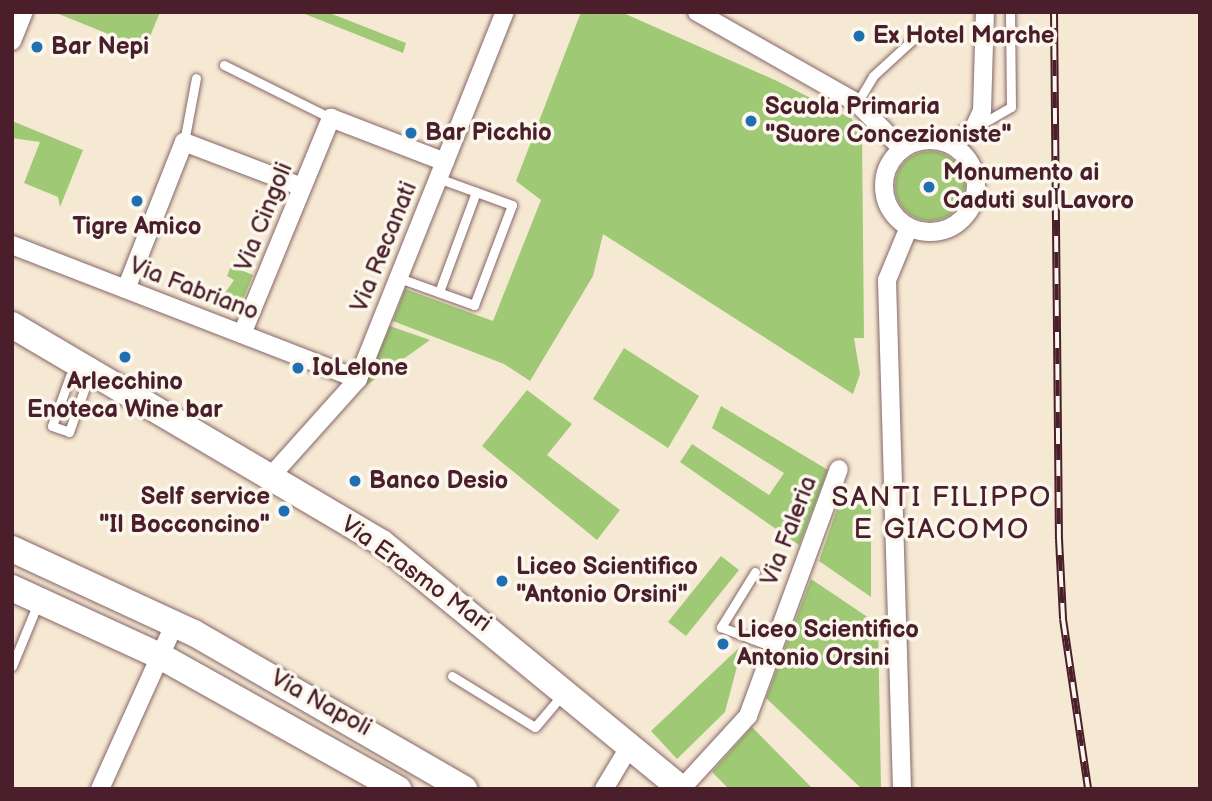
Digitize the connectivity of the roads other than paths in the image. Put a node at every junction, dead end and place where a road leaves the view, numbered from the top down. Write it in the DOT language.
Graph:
graph roads {
  1 [pos="24,12"];
  2 [pos="505,12"];
  3 [pos="697,12"];
  4 [pos="985,12"];
  5 [pos="1010,12"];
  6 [pos="920,33"];
  7 [pos="12,41"];
  8 [pos="224,65"];
  9 [pos="196,78"];
  10 [pos="857,103"];
  11 [pos="331,118"];
  12 [pos="973,130"];
  13 [pos="184,142"];
  14 [pos="949,144"];
  15 [pos="902,149"];
  16 [pos="441,170"];
  17 [pos="302,187"];
  18 [pos="476,192"];
  19 [pos="909,227"];
  20 [pos="12,245"];
  21 [pos="399,278"];
  22 [pos="126,289"];
  23 [pos="439,292"];
  24 [pos="12,325"];
  25 [pos="243,334"];
  26 [pos="80,374"];
  27 [pos="358,379"];
  28 [pos="839,470"];
  29 [pos="271,476"];
  30 [pos="12,548"];
  31 [pos="755,572"];
  32 [pos="12,588"];
  33 [pos="40,601"];
  34 [pos="175,622"];
  35 [pos="773,647"];
  36 [pos="160,656"];
  37 [pos="12,667"];
  38 [pos="452,676"];
  39 [pos="566,690"];
  40 [pos="631,744"];
  41 [pos="100,789"];
  42 [pos="398,789"];
  43 [pos="464,789"];
  44 [pos="604,789"];
  45 [pos="682,789"];
  46 [pos="902,789"];
  1 -- 7 [label="street"];
  2 -- 16 [label="street, Via Recanati"];
  3 -- 10 [label="street"];
  4 -- 12 [label="street"];
  5 -- 12 [label="lane"];
  6 -- 10 [label="lane"];
  8 -- 11 [label="lane"];
  9 -- 13 [label="lane"];
  10 -- 15 [label="street"];
  11 -- 16 [label="street"];
  11 -- 17 [label="street, Via Cingoli"];
  12 -- 14 [label="street"];
  13 -- 17 [label="street"];
  13 -- 22 [label="street"];
  14 -- 15 [label="street"];
  14 -- 19 [label="street"];
  15 -- 19 [label="street"];
  16 -- 18 [label="lane"];
  16 -- 21 [label="street, Via Recanati"];
  17 -- 25 [label="street, Via Cingoli"];
  18 -- 23 [label="lane"];
  18 -- 23 [label="lane"];
  19 -- 46 [label="street"];
  20 -- 22 [label="street, Via Fabriano"];
  21 -- 23 [label="lane"];
  21 -- 27 [label="street, Via Recanati"];
  22 -- 25 [label="street, Via Fabriano"];
  24 -- 26 [label="main road, Via Erasmo Mari"];
  25 -- 27 [label="street, Via Fabriano"];
  26 -- 26 [label="lane"];
  26 -- 29 [label="main road, Via Erasmo Mari"];
  27 -- 29 [label="street, Via Recanati"];
  28 -- 35 [label="street, Via Faleria"];
  29 -- 39 [label="main road, Via Erasmo Mari"];
  30 -- 34 [label="main road, Via Napoli"];
  31 -- 35 [label="lane"];
  32 -- 33 [label="main road, Via Napoli"];
  33 -- 36 [label="main road, Via Napoli"];
  33 -- 37 [label="lane"];
  34 -- 36 [label="street"];
  34 -- 43 [label="main road, Via Napoli"];
  35 -- 45 [label="street, Via Faleria"];
  36 -- 41 [label="street"];
  36 -- 42 [label="main road, Via Napoli"];
  38 -- 39 [label="lane"];
  39 -- 40 [label="main road, Via Erasmo Mari"];
  40 -- 44 [label="street"];
  40 -- 45 [label="main road, Via Erasmo Mari"];
}
